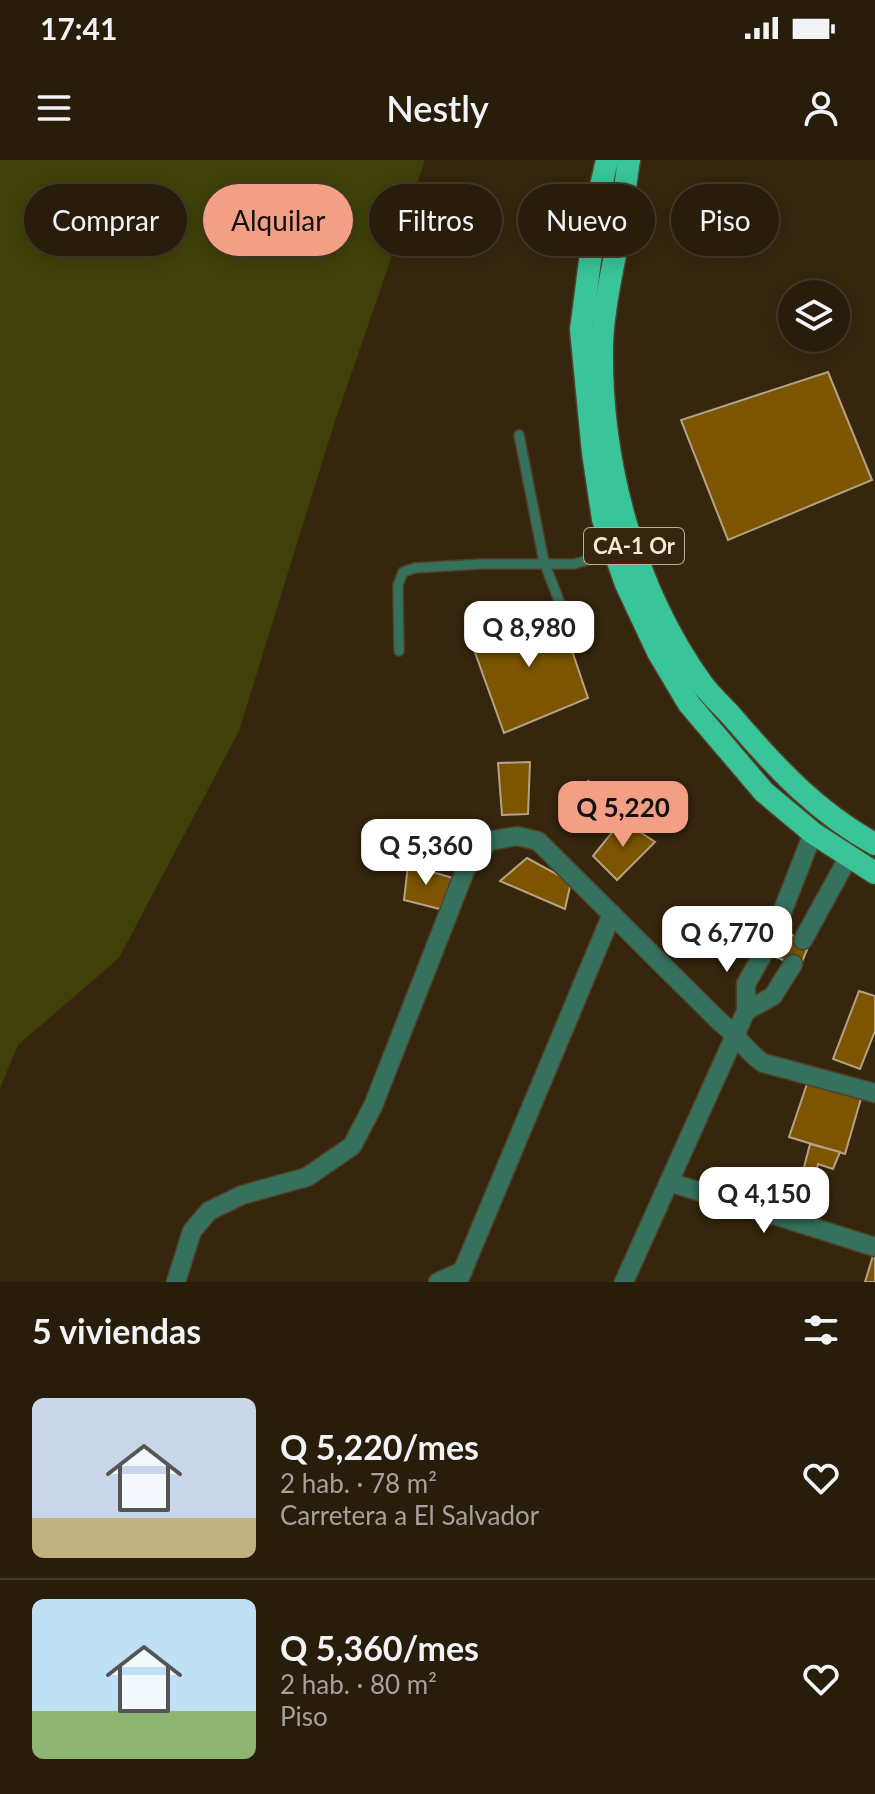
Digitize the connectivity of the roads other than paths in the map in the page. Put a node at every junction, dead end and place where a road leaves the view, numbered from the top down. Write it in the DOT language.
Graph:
graph roads {
  1 [pos="607,160"];
  2 [pos="629,160"];
  3 [pos="519,435"];
  4 [pos="615,552"];
  5 [pos="544,562"];
  6 [pos="576,644"];
  7 [pos="399,651"];
  8 [pos="813,833"];
  9 [pos="875,844"];
  10 [pos="849,856"];
  11 [pos="875,873"];
  12 [pos="612,914"];
  13 [pos="776,928"];
  14 [pos="803,940"];
  15 [pos="764,952"];
  16 [pos="793,964"];
  17 [pos="746,1011"];
  18 [pos="735,1033"];
  19 [pos="875,1093"];
  20 [pos="669,1182"];
  21 [pos="875,1247"];
  22 [pos="460,1277"];
  23 [pos="176,1282"];
  24 [pos="438,1282"];
  25 [pos="624,1282"];
  1 -- 4 [label="highway, CA-1 Or"];
  2 -- 9 [label="highway, CA-1 Or"];
  3 -- 5 [label="lane"];
  4 -- 5 [label="lane"];
  4 -- 8 [label="highway, CA-1 Or"];
  5 -- 6 [label="lane"];
  5 -- 7 [label="lane"];
  8 -- 10 [label="highway, CA-1 Or"];
  8 -- 13 [label="street"];
  10 -- 11 [label="highway, CA-1 Or"];
  10 -- 14 [label="street"];
  12 -- 18 [label="street"];
  12 -- 22 [label="street"];
  12 -- 23 [label="street"];
  15 -- 17 [label="street"];
  16 -- 17 [label="street"];
  17 -- 18 [label="street"];
  18 -- 19 [label="street"];
  18 -- 20 [label="street"];
  20 -- 21 [label="street"];
  20 -- 25 [label="street"];
  22 -- 24 [label="street"];
}
